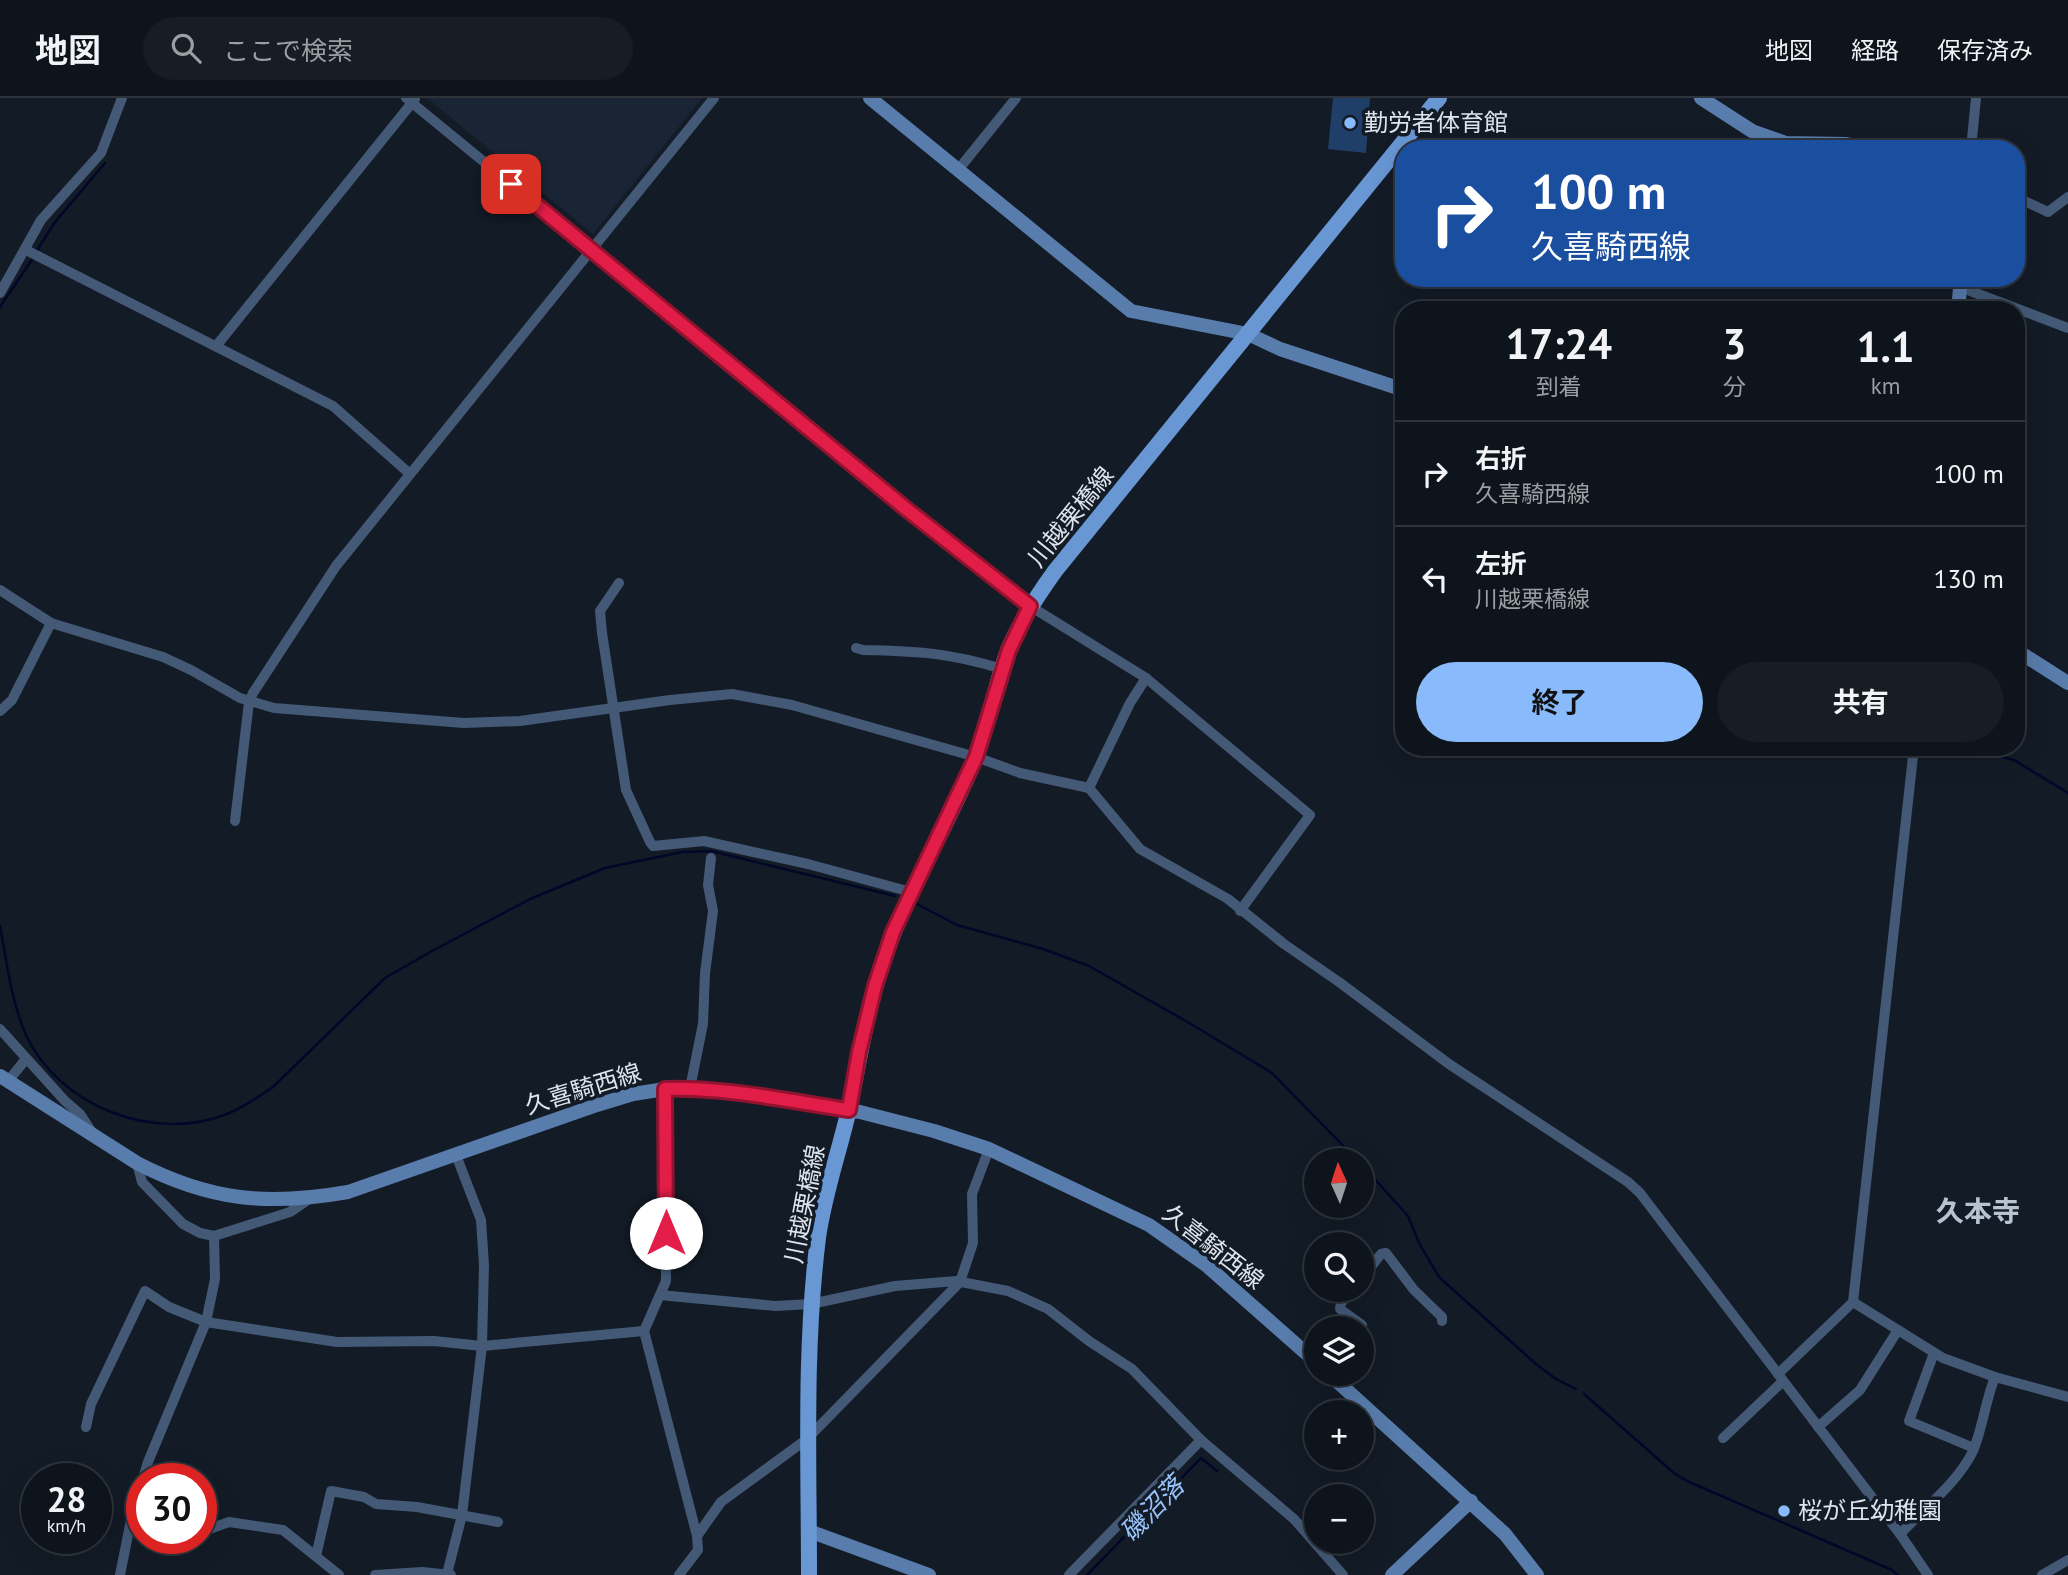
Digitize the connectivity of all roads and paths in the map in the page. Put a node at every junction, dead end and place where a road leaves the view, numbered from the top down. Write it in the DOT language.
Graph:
graph roads {
  1 [pos="715,98"];
  2 [pos="870,98"];
  3 [pos="1016,98"];
  4 [pos="1439,98"];
  5 [pos="1701,98"];
  6 [pos="1976,98"];
  7 [pos="120,99"];
  8 [pos="411,100"];
  9 [pos="1405,140"];
  10 [pos="1778,140"];
  11 [pos="1972,140"];
  12 [pos="1395,152"];
  13 [pos="958,170"];
  14 [pos="2068,197"];
  15 [pos="2025,202"];
  16 [pos="591,249"];
  17 [pos="26,250"];
  18 [pos="1973,287"];
  19 [pos="0,293"];
  20 [pos="2005,301"];
  21 [pos="2025,310"];
  22 [pos="2068,328"];
  23 [pos="1248,334"];
  24 [pos="217,345"];
  25 [pos="1395,387"];
  26 [pos="410,474"];
  27 [pos="620,583"];
  28 [pos="0,590"];
  29 [pos="1030,606"];
  30 [pos="51,623"];
  31 [pos="856,648"];
  32 [pos="2025,656"];
  33 [pos="1002,669"];
  34 [pos="1146,678"];
  35 [pos="2068,683"];
  36 [pos="249,702"];
  37 [pos="614,708"];
  38 [pos="0,711"];
  39 [pos="1913,756"];
  40 [pos="976,757"];
  41 [pos="1089,788"];
  42 [pos="236,821"];
  43 [pos="711,858"];
  44 [pos="911,892"];
  45 [pos="1240,911"];
  46 [pos="0,1029"];
  47 [pos="26,1059"];
  48 [pos="4,1079"];
  49 [pos="690,1088"];
  50 [pos="665,1089"];
  51 [pos="849,1110"];
  52 [pos="94,1135"];
  53 [pos="989,1149"];
  54 [pos="456,1154"];
  55 [pos="137,1163"];
  56 [pos="309,1199"];
  57 [pos="214,1236"];
  58 [pos="1374,1263"];
  59 [pos="960,1282"];
  60 [pos="660,1295"];
  61 [pos="1342,1302"];
  62 [pos="1853,1302"];
  63 [pos="811,1304"];
  64 [pos="1350,1316"];
  65 [pos="1442,1321"];
  66 [pos="206,1322"];
  67 [pos="1898,1330"];
  68 [pos="645,1331"];
  69 [pos="482,1346"];
  70 [pos="1304,1351"];
  71 [pos="1934,1353"];
  72 [pos="1995,1377"];
  73 [pos="1780,1378"];
  74 [pos="1342,1386"];
  75 [pos="2068,1397"];
  76 [pos="86,1427"];
  77 [pos="1818,1427"];
  78 [pos="1723,1438"];
  79 [pos="807,1439"];
  80 [pos="1201,1440"];
  81 [pos="1974,1448"];
  82 [pos="148,1463"];
  83 [pos="1471,1501"];
  84 [pos="462,1515"];
  85 [pos="498,1522"];
  86 [pos="217,1526"];
  87 [pos="809,1531"];
  88 [pos="1900,1534"];
  89 [pos="697,1536"];
  90 [pos="126,1554"];
  91 [pos="316,1556"];
  92 [pos="2068,1560"];
  93 [pos="449,1574"];
  94 [pos="120,1575"];
  95 [pos="338,1575"];
  96 [pos="375,1575"];
  97 [pos="679,1575"];
  98 [pos="809,1575"];
  99 [pos="929,1575"];
  100 [pos="1069,1575"];
  101 [pos="1343,1575"];
  102 [pos="1392,1575"];
  103 [pos="1538,1575"];
  104 [pos="1928,1575"];
  105 [pos="2042,1575"];
  1 -- 16 [label="street"];
  2 -- 13 [label="main road"];
  3 -- 13 [label="street"];
  4 -- 9 [label="main road, 川越栗橋線"];
  5 -- 10 [label="main road"];
  6 -- 11 [label="street"];
  7 -- 17 [label="street"];
  8 -- 16 [label="street"];
  8 -- 24 [label="street"];
  12 -- 23 [label="main road, 川越栗橋線"];
  13 -- 23 [label="main road"];
  14 -- 15 [label="street"];
  16 -- 26 [label="street"];
  16 -- 29 [label="street"];
  17 -- 19 [label="street"];
  17 -- 24 [label="street"];
  18 -- 20 [label="street"];
  21 -- 22 [label="street"];
  23 -- 25 [label="main road"];
  23 -- 29 [label="main road, 川越栗橋線"];
  24 -- 26 [label="street"];
  26 -- 36 [label="street"];
  27 -- 37 [label="street"];
  28 -- 30 [label="street"];
  29 -- 33 [label="main road, 川越栗橋線"];
  29 -- 34 [label="street"];
  30 -- 36 [label="street"];
  30 -- 38 [label="street"];
  31 -- 33 [label="street"];
  32 -- 35 [label="main road"];
  33 -- 40 [label="main road, 川越栗橋線"];
  34 -- 41 [label="street"];
  34 -- 45 [label="street"];
  36 -- 37 [label="street"];
  36 -- 42 [label="street"];
  37 -- 40 [label="street"];
  37 -- 44 [label="street"];
  39 -- 62 [label="street"];
  40 -- 41 [label="street"];
  40 -- 44 [label="main road, 川越栗橋線"];
  41 -- 45 [label="street"];
  43 -- 49 [label="street"];
  44 -- 51 [label="main road, 川越栗橋線"];
  45 -- 73 [label="street"];
  46 -- 47 [label="street"];
  47 -- 48 [label="street"];
  47 -- 52 [label="street"];
  48 -- 52 [label="main road, 久喜騎西線"];
  49 -- 50 [label="main road, 久喜騎西線"];
  49 -- 51 [label="main road, 久喜騎西線"];
  50 -- 54 [label="main road, 久喜騎西線"];
  50 -- 60 [label="street"];
  51 -- 53 [label="main road, 久喜騎西線"];
  51 -- 63 [label="main road, 川越栗橋線"];
  52 -- 55 [label="main road, 久喜騎西線"];
  53 -- 59 [label="street"];
  53 -- 70 [label="main road, 久喜騎西線"];
  54 -- 56 [label="main road, 久喜騎西線"];
  54 -- 69 [label="street"];
  55 -- 56 [label="main road, 久喜騎西線"];
  55 -- 57 [label="street"];
  56 -- 57 [label="street"];
  57 -- 66 [label="street"];
  58 -- 65 [label="street"];
  59 -- 63 [label="street"];
  59 -- 79 [label="street"];
  59 -- 80 [label="street"];
  60 -- 63 [label="street"];
  60 -- 68 [label="street"];
  61 -- 64 [label="street"];
  62 -- 67 [label="street"];
  62 -- 73 [label="street"];
  63 -- 79 [label="main road, 川越栗橋線"];
  66 -- 69 [label="street"];
  66 -- 76 [label="street"];
  66 -- 82 [label="street"];
  67 -- 71 [label="street"];
  67 -- 77 [label="street"];
  68 -- 69 [label="street"];
  68 -- 89 [label="street"];
  69 -- 84 [label="street"];
  71 -- 72 [label="street"];
  71 -- 81 [label="street"];
  72 -- 75 [label="street"];
  72 -- 81 [label="street"];
  73 -- 77 [label="street"];
  73 -- 78 [label="street"];
  74 -- 83 [label="main road"];
  77 -- 88 [label="street"];
  79 -- 87 [label="main road, 川越栗橋線"];
  79 -- 89 [label="street"];
  80 -- 100 [label="street"];
  80 -- 101 [label="street"];
  81 -- 88 [label="street"];
  83 -- 102 [label="main road"];
  83 -- 103 [label="main road"];
  84 -- 85 [label="street"];
  84 -- 91 [label="street"];
  84 -- 93 [label="street"];
  86 -- 91 [label="street"];
  87 -- 98 [label="main road, 川越栗橋線"];
  87 -- 99 [label="main road"];
  88 -- 104 [label="street"];
  89 -- 97 [label="street"];
  90 -- 94 [label="street"];
  91 -- 95 [label="street"];
  92 -- 105 [label="street"];
  93 -- 96 [label="street"];
}
